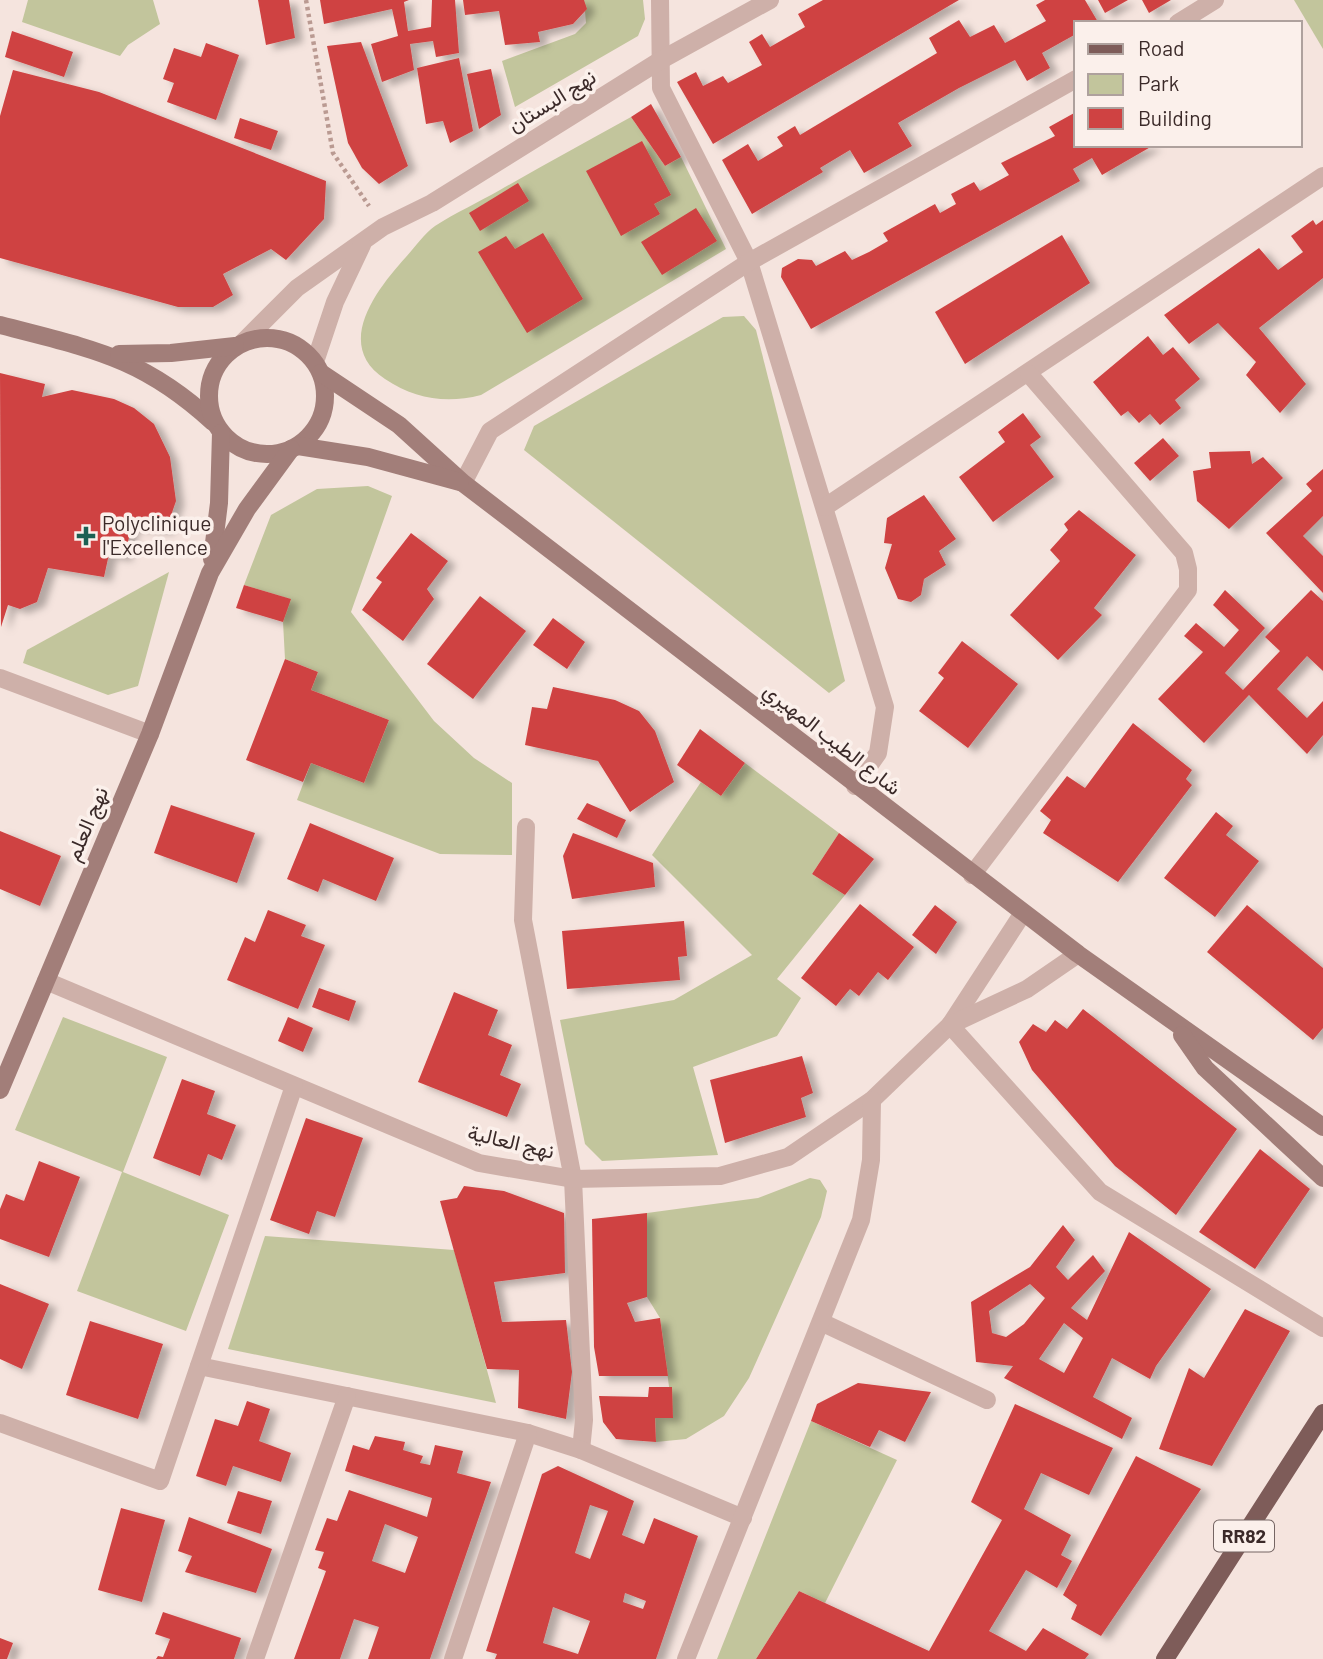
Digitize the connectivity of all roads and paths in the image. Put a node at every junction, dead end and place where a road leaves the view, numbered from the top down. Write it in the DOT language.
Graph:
graph roads {
  1 [pos="306,0"];
  2 [pos="660,0"];
  3 [pos="770,0"];
  4 [pos="1215,0"];
  5 [pos="1181,21"];
  6 [pos="662,60"];
  7 [pos="1074,80"];
  8 [pos="1323,176"];
  9 [pos="383,227"];
  10 [pos="362,245"];
  11 [pos="749,261"];
  12 [pos="0,325"];
  13 [pos="239,344"];
  14 [pos="108,353"];
  15 [pos="318,367"];
  16 [pos="1029,374"];
  17 [pos="217,428"];
  18 [pos="294,448"];
  19 [pos="463,483"];
  20 [pos="825,507"];
  21 [pos="209,573"];
  22 [pos="0,678"];
  23 [pos="150,734"];
  24 [pos="855,786"];
  25 [pos="526,827"];
  26 [pos="972,875"];
  27 [pos="1023,913"];
  28 [pos="1078,954"];
  29 [pos="46,981"];
  30 [pos="950,1025"];
  31 [pos="1176,1026"];
  32 [pos="295,1086"];
  33 [pos="0,1090"];
  34 [pos="872,1100"];
  35 [pos="1323,1127"];
  36 [pos="1323,1178"];
  37 [pos="573,1179"];
  38 [pos="821,1321"];
  39 [pos="1323,1328"];
  40 [pos="199,1366"];
  41 [pos="347,1396"];
  42 [pos="987,1400"];
  43 [pos="1323,1413"];
  44 [pos="0,1423"];
  45 [pos="528,1433"];
  46 [pos="581,1450"];
  47 [pos="743,1518"];
  48 [pos="255,1659"];
  49 [pos="453,1659"];
  50 [pos="686,1659"];
  51 [pos="1164,1659"];
  1 -- 9 [label="path"];
  2 -- 6 [label="street"];
  3 -- 6 [label="street, نهج البستان"];
  4 -- 5 [label="street"];
  6 -- 9 [label="street, نهج البستان"];
  6 -- 11 [label="street"];
  7 -- 11 [label="street"];
  8 -- 16 [label="street"];
  9 -- 10 [label="street, نهج البستان"];
  10 -- 13 [label="street, نهج البستان"];
  10 -- 15 [label="street, نهج البستان"];
  11 -- 19 [label="street"];
  11 -- 20 [label="street"];
  12 -- 14 [label="street"];
  13 -- 14 [label="street"];
  13 -- 15 [label="street"];
  13 -- 17 [label="street"];
  14 -- 17 [label="street"];
  15 -- 18 [label="street"];
  15 -- 19 [label="street, شارع الطيب المهيري"];
  16 -- 20 [label="street"];
  16 -- 26 [label="street"];
  17 -- 18 [label="street"];
  17 -- 21 [label="street, نهج العلم"];
  18 -- 19 [label="street, شارع الطيب المهيري"];
  18 -- 21 [label="street, نهج العلم"];
  19 -- 24 [label="street, شارع الطيب المهيري"];
  20 -- 24 [label="street"];
  21 -- 23 [label="street, نهج العلم"];
  22 -- 23 [label="street"];
  23 -- 29 [label="street, نهج العلم"];
  24 -- 26 [label="street, شارع الطيب المهيري"];
  25 -- 37 [label="street"];
  26 -- 27 [label="street, شارع الطيب المهيري"];
  27 -- 28 [label="street, شارع الطيب المهيري"];
  27 -- 30 [label="street, نهج العالية"];
  28 -- 30 [label="street, نهج العالية"];
  28 -- 31 [label="street, شارع الطيب المهيري"];
  29 -- 32 [label="street, نهج العالية"];
  29 -- 33 [label="street, نهج العلم"];
  30 -- 34 [label="street, نهج العالية"];
  30 -- 39 [label="street"];
  31 -- 35 [label="street, شارع الطيب المهيري"];
  31 -- 36 [label="street, شارع الطيب المهيري"];
  32 -- 37 [label="street, نهج العالية"];
  32 -- 40 [label="street"];
  34 -- 37 [label="street, نهج العالية"];
  34 -- 38 [label="street"];
  37 -- 46 [label="street"];
  38 -- 42 [label="street"];
  38 -- 47 [label="street"];
  40 -- 41 [label="street"];
  40 -- 44 [label="street"];
  41 -- 45 [label="street"];
  41 -- 48 [label="street"];
  43 -- 51 [label="main road, RR82"];
  45 -- 46 [label="street"];
  45 -- 49 [label="street"];
  46 -- 47 [label="street"];
  47 -- 50 [label="street"];
}
